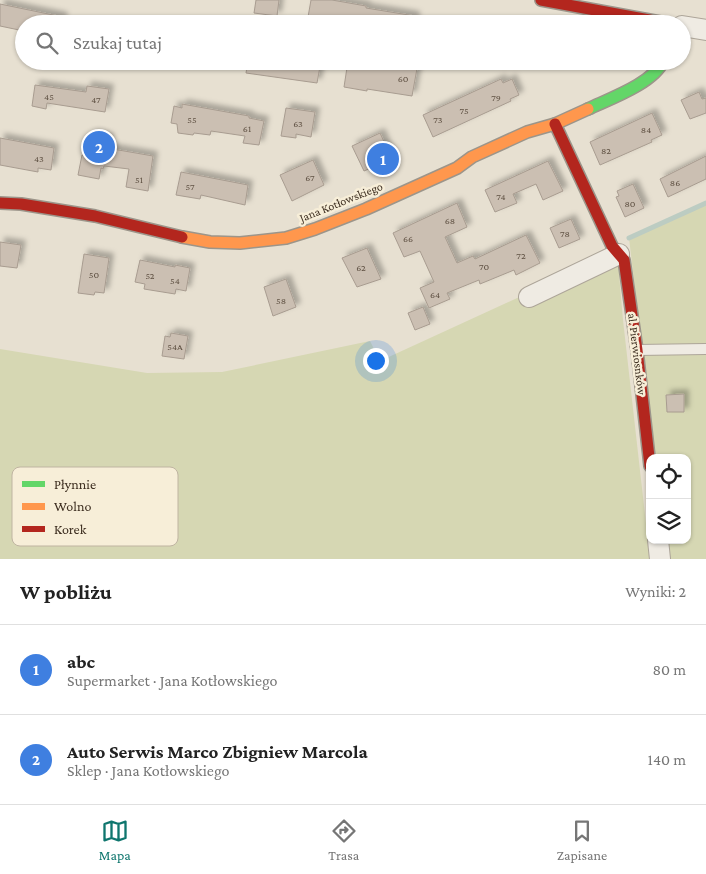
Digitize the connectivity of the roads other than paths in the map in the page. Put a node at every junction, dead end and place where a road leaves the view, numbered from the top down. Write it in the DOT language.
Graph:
graph roads {
  1 [pos="541,0"];
  2 [pos="573,3"];
  3 [pos="629,15"];
  4 [pos="691,28"];
  5 [pos="706,30"];
  6 [pos="657,70"];
  7 [pos="554,124"];
  8 [pos="0,203"];
  9 [pos="616,250"];
  10 [pos="529,297"];
  11 [pos="706,349"];
  12 [pos="637,350"];
  13 [pos="649,454"];
  14 [pos="658,544"];
  15 [pos="660,559"];
  1 -- 2 [label="street"];
  2 -- 3 [label="street"];
  4 -- 5 [label="street"];
  6 -- 7 [label="street, Jana Kotłowskiego"];
  7 -- 8 [label="street, Jana Kotłowskiego"];
  7 -- 9 [label="street, al. Pierwiosnków"];
  9 -- 10 [label="street"];
  9 -- 12 [label="street, al. Pierwiosnków"];
  11 -- 12 [label="lane"];
  12 -- 13 [label="street, al. Pierwiosnków"];
  14 -- 15 [label="street"];
}
